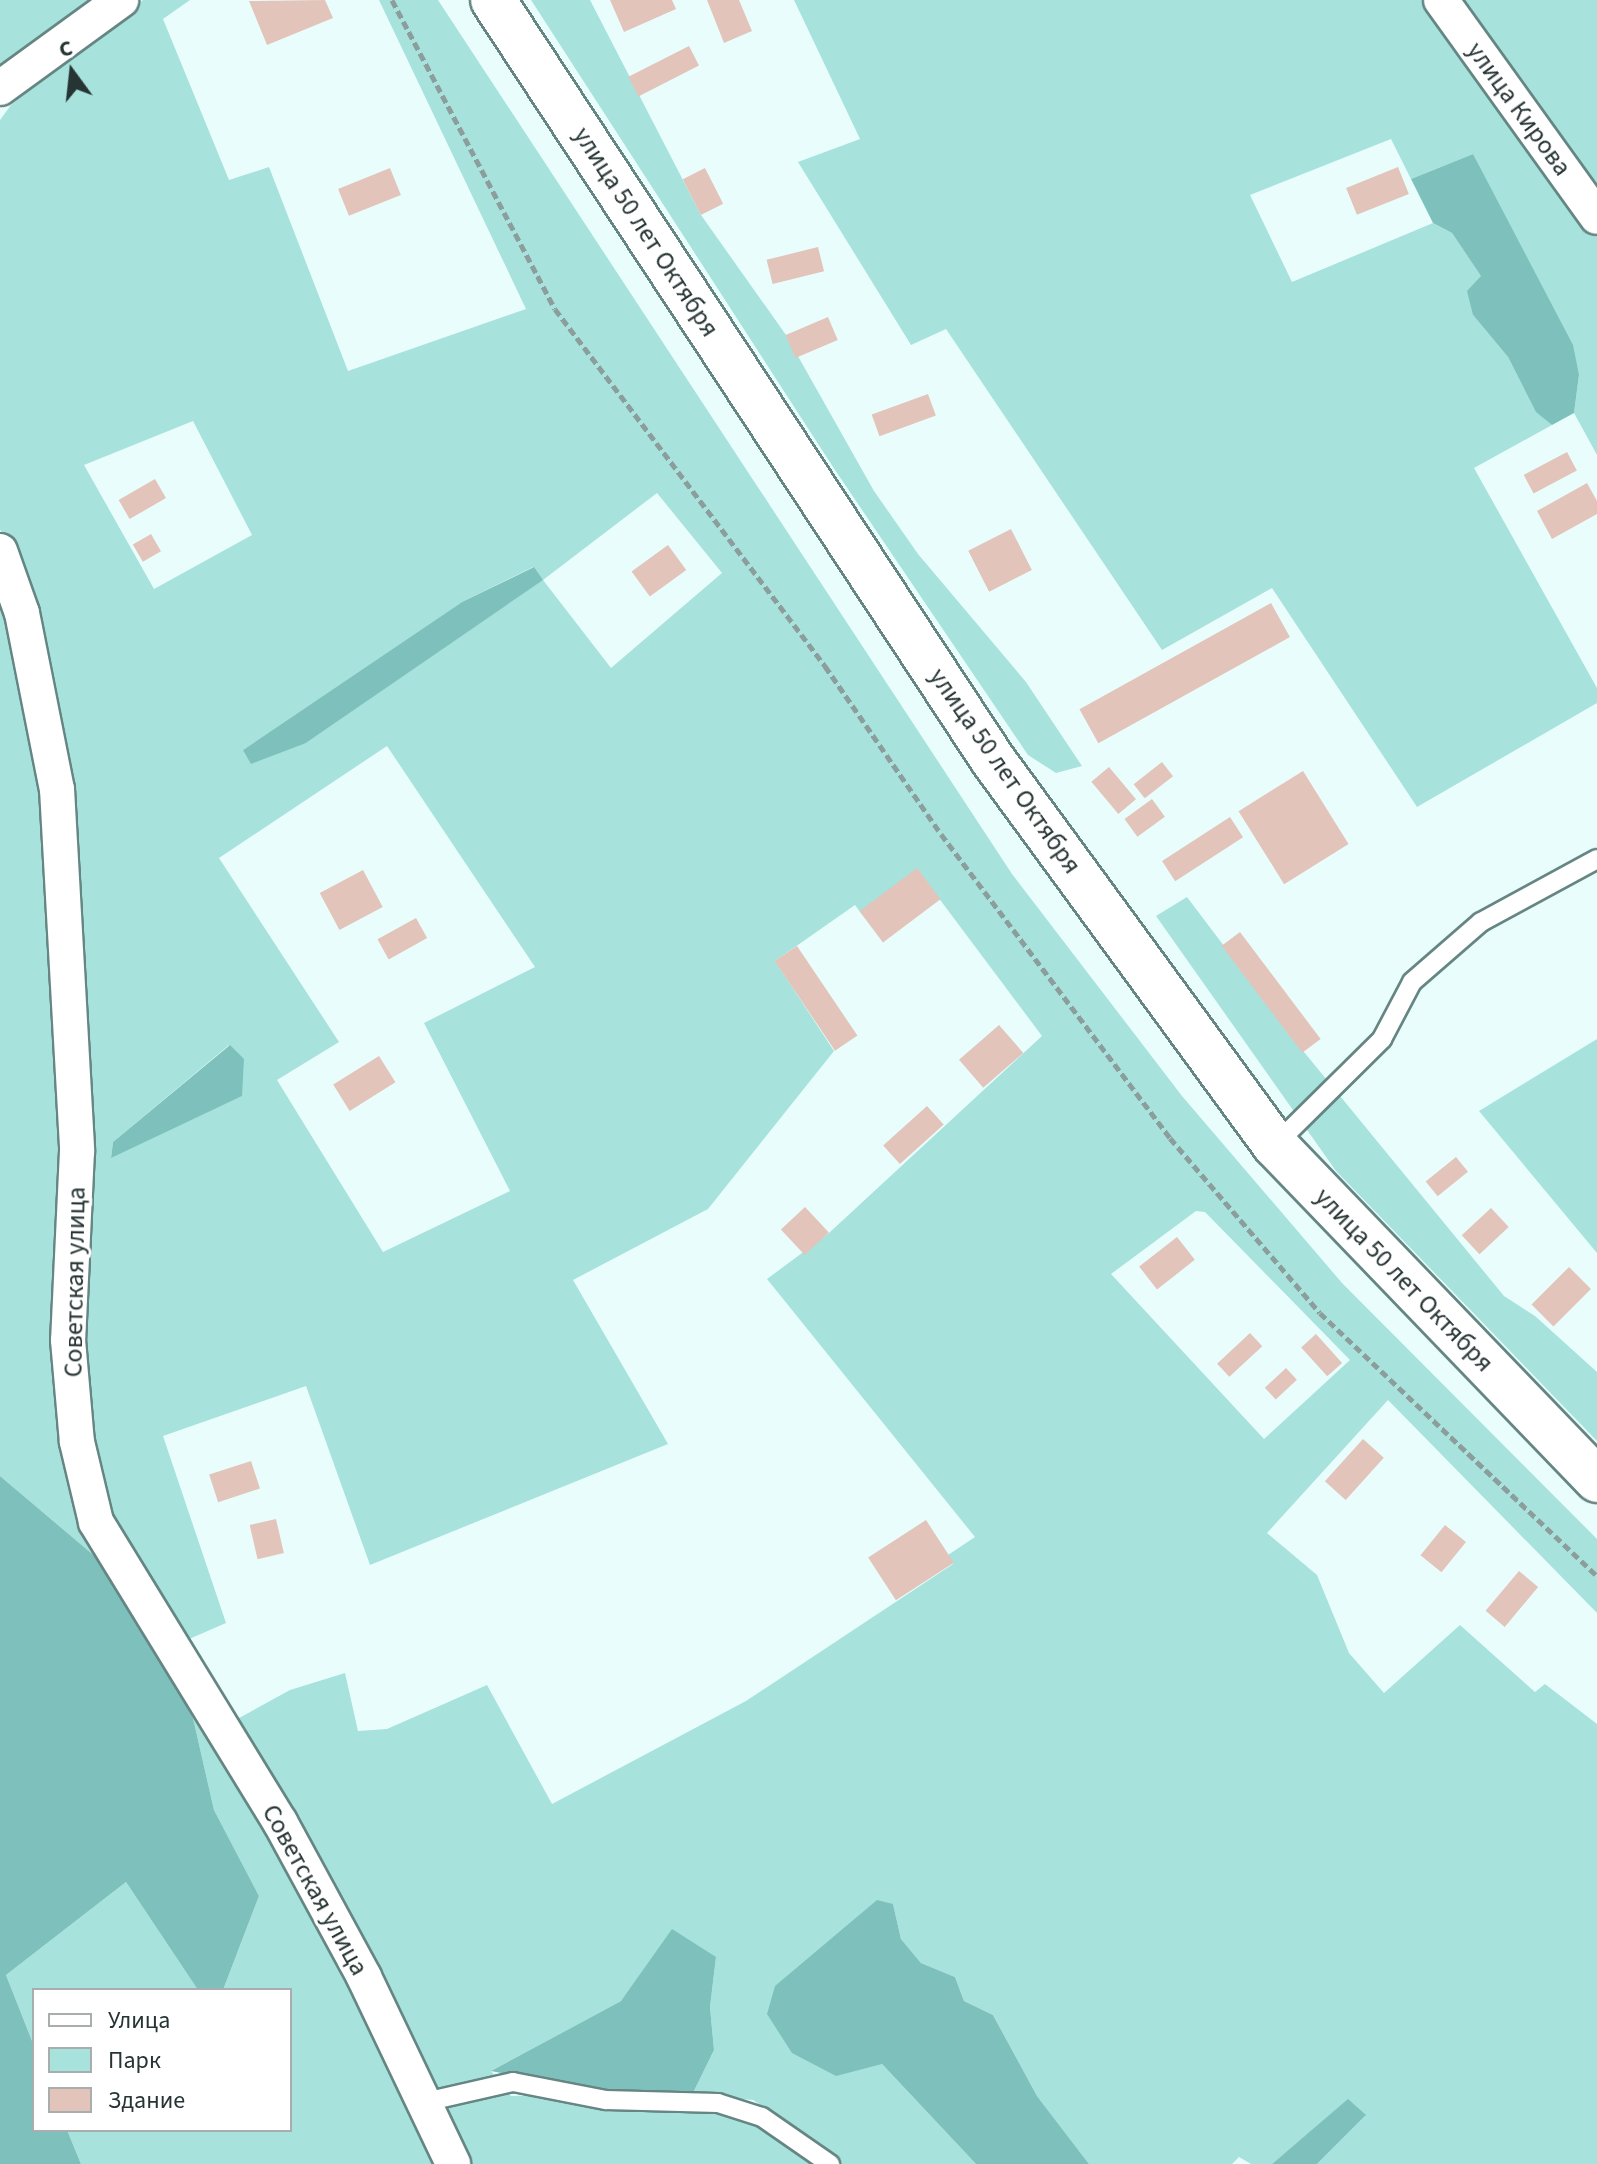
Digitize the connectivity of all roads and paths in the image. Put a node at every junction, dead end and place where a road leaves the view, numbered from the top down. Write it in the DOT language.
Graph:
graph roads {
  1 [pos="121,0"];
  2 [pos="392,0"];
  3 [pos="493,0"];
  4 [pos="1441,0"];
  5 [pos="0,88"];
  6 [pos="1597,217"];
  7 [pos="0,551"];
  8 [pos="1597,859"];
  9 [pos="1275,1145"];
  10 [pos="1597,1480"];
  11 [pos="1597,1576"];
  12 [pos="425,2102"];
  13 [pos="453,2164"];
  14 [pos="830,2164"];
  1 -- 5 [label="street"];
  2 -- 11 [label="path"];
  3 -- 9 [label="main road, улица 50 лет Октября"];
  4 -- 6 [label="street, улица Кирова"];
  7 -- 12 [label="street, Советская улица"];
  8 -- 9 [label="lane"];
  9 -- 10 [label="main road, улица 50 лет Октября"];
  12 -- 13 [label="street, Советская улица"];
  12 -- 14 [label="lane"];
}
